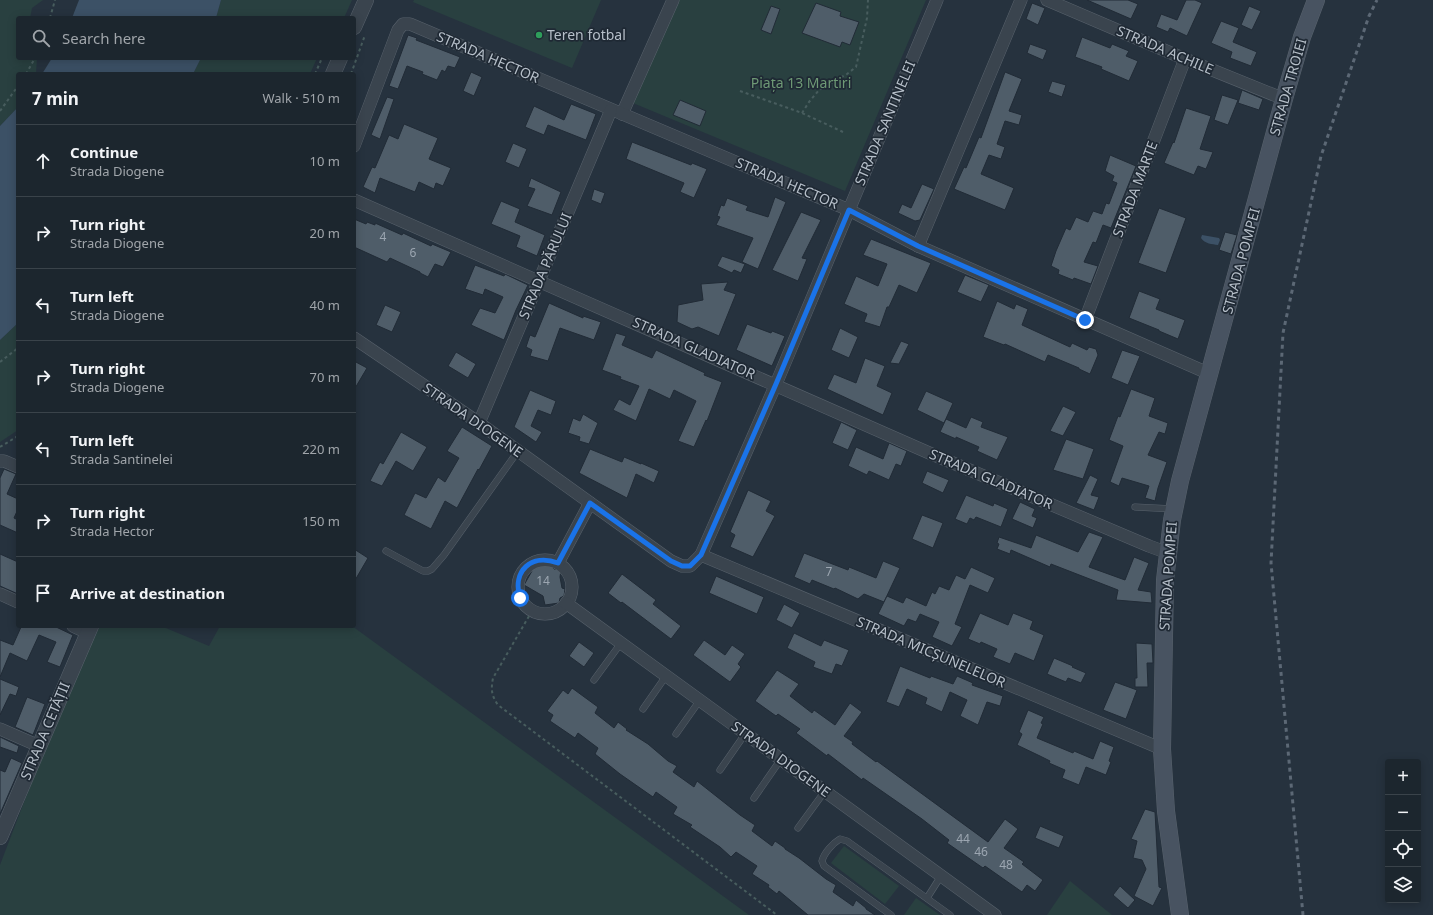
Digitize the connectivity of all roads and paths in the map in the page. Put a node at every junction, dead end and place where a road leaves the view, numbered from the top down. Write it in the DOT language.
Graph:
graph roads {
  1 [pos="55,0"];
  2 [pos="366,0"];
  3 [pos="673,0"];
  4 [pos="868,0"];
  5 [pos="937,0"];
  6 [pos="1021,0"];
  7 [pos="1047,0"];
  8 [pos="1316,0"];
  9 [pos="51,16"];
  10 [pos="360,30"];
  11 [pos="356,50"];
  12 [pos="1185,59"];
  13 [pos="34,60"];
  14 [pos="321,60"];
  15 [pos="339,60"];
  16 [pos="354,60"];
  17 [pos="27,72"];
  18 [pos="315,72"];
  19 [pos="334,72"];
  20 [pos="351,72"];
  21 [pos="16,89"];
  22 [pos="740,91"];
  23 [pos="1284,98"];
  24 [pos="0,111"];
  25 [pos="617,112"];
  26 [pos="802,113"];
  27 [pos="843,132"];
  28 [pos="356,141"];
  29 [pos="1264,176"];
  30 [pos="356,201"];
  31 [pos="849,210"];
  32 [pos="918,246"];
  33 [pos="539,280"];
  34 [pos="1085,320"];
  35 [pos="356,339"];
  36 [pos="16,350"];
  37 [pos="0,362"];
  38 [pos="1210,374"];
  39 [pos="776,384"];
  40 [pos="479,423"];
  41 [pos="16,437"];
  42 [pos="0,447"];
  43 [pos="518,451"];
  44 [pos="0,461"];
  45 [pos="16,466"];
  46 [pos="590,503"];
  47 [pos="1136,507"];
  48 [pos="1174,509"];
  49 [pos="386,551"];
  50 [pos="1168,553"];
  51 [pos="701,555"];
  52 [pos="558,563"];
  53 [pos="0,594"];
  54 [pos="16,601"];
  55 [pos="566,604"];
  56 [pos="532,611"];
  57 [pos="90,629"];
  58 [pos="621,643"];
  59 [pos="666,676"];
  60 [pos="594,680"];
  61 [pos="700,700"];
  62 [pos="643,709"];
  63 [pos="0,729"];
  64 [pos="676,734"];
  65 [pos="746,734"];
  66 [pos="39,746"];
  67 [pos="1162,749"];
  68 [pos="781,759"];
  69 [pos="720,770"];
  70 [pos="825,791"];
  71 [pos="754,798"];
  72 [pos="798,828"];
  73 [pos="0,837"];
  74 [pos="941,876"];
  75 [pos="927,898"];
  76 [pos="777,915"];
  77 [pos="891,915"];
  78 [pos="950,915"];
  79 [pos="995,915"];
  80 [pos="1180,915"];
  1 -- 9 [label="path"];
  2 -- 10 [label="street"];
  3 -- 25 [label="street"];
  4 -- 26 [label="path"];
  5 -- 31 [label="street, STRADA SANTINELEI"];
  6 -- 32 [label="street"];
  7 -- 12 [label="street, STRADA ACHILE"];
  8 -- 23 [label="main road, STRADA TROIEI"];
  10 -- 11 [label="path"];
  12 -- 23 [label="street, STRADA ACHILE"];
  12 -- 34 [label="street, STRADA MARTE"];
  13 -- 17 [label="path"];
  14 -- 18 [label="path"];
  15 -- 19 [label="street"];
  16 -- 20 [label="path"];
  21 -- 24 [label="path"];
  22 -- 26 [label="path"];
  23 -- 29 [label="main road, STRADA TROIEI"];
  25 -- 28 [label="street, STRADA HECTOR"];
  25 -- 31 [label="street, STRADA HECTOR"];
  25 -- 33 [label="street, STRADA PĂRULUI"];
  26 -- 27 [label="path"];
  29 -- 38 [label="main road, STRADA POMPEI"];
  30 -- 33 [label="street, STRADA GLADIATOR"];
  31 -- 32 [label="street, STRADA HECTOR"];
  31 -- 39 [label="street, STRADA SANTINELEI"];
  32 -- 34 [label="street, STRADA HECTOR"];
  33 -- 39 [label="street, STRADA GLADIATOR"];
  33 -- 40 [label="street, STRADA PĂRULUI"];
  34 -- 38 [label="street, STRADA HECTOR"];
  35 -- 40 [label="street, STRADA DIOGENE"];
  36 -- 37 [label="path"];
  38 -- 48 [label="main road, STRADA POMPEI"];
  39 -- 50 [label="street, STRADA GLADIATOR"];
  39 -- 51 [label="street, STRADA SANTINELEI"];
  40 -- 43 [label="street, STRADA DIOGENE"];
  41 -- 42 [label="path"];
  43 -- 46 [label="street, STRADA DIOGENE"];
  43 -- 49 [label="lane"];
  44 -- 45 [label="street"];
  46 -- 51 [label="street, STRADA DIOGENE"];
  46 -- 52 [label="street"];
  47 -- 48 [label="lane"];
  48 -- 50 [label="main road, STRADA POMPEI"];
  50 -- 67 [label="main road, STRADA POMPEI"];
  51 -- 67 [label="street, STRADA MICȘUNELELOR"];
  52 -- 55 [label="street"];
  52 -- 56 [label="street"];
  53 -- 54 [label="street"];
  55 -- 56 [label="street"];
  55 -- 58 [label="street, STRADA DIOGENE"];
  56 -- 76 [label="path"];
  57 -- 66 [label="street, STRADA CETĂȚII"];
  58 -- 59 [label="street, STRADA DIOGENE"];
  58 -- 60 [label="lane"];
  59 -- 61 [label="street, STRADA DIOGENE"];
  59 -- 62 [label="lane"];
  61 -- 64 [label="lane"];
  61 -- 65 [label="street, STRADA DIOGENE"];
  63 -- 66 [label="street"];
  65 -- 68 [label="street, STRADA DIOGENE"];
  65 -- 69 [label="lane"];
  66 -- 73 [label="street, STRADA CETĂȚII"];
  67 -- 80 [label="main road, STRADA POMPEI"];
  68 -- 70 [label="street, STRADA DIOGENE"];
  68 -- 71 [label="lane"];
  70 -- 72 [label="lane"];
  70 -- 74 [label="street, STRADA DIOGENE"];
  74 -- 75 [label="lane"];
  74 -- 79 [label="street, STRADA DIOGENE"];
  75 -- 77 [label="lane"];
  75 -- 78 [label="lane"];
}
